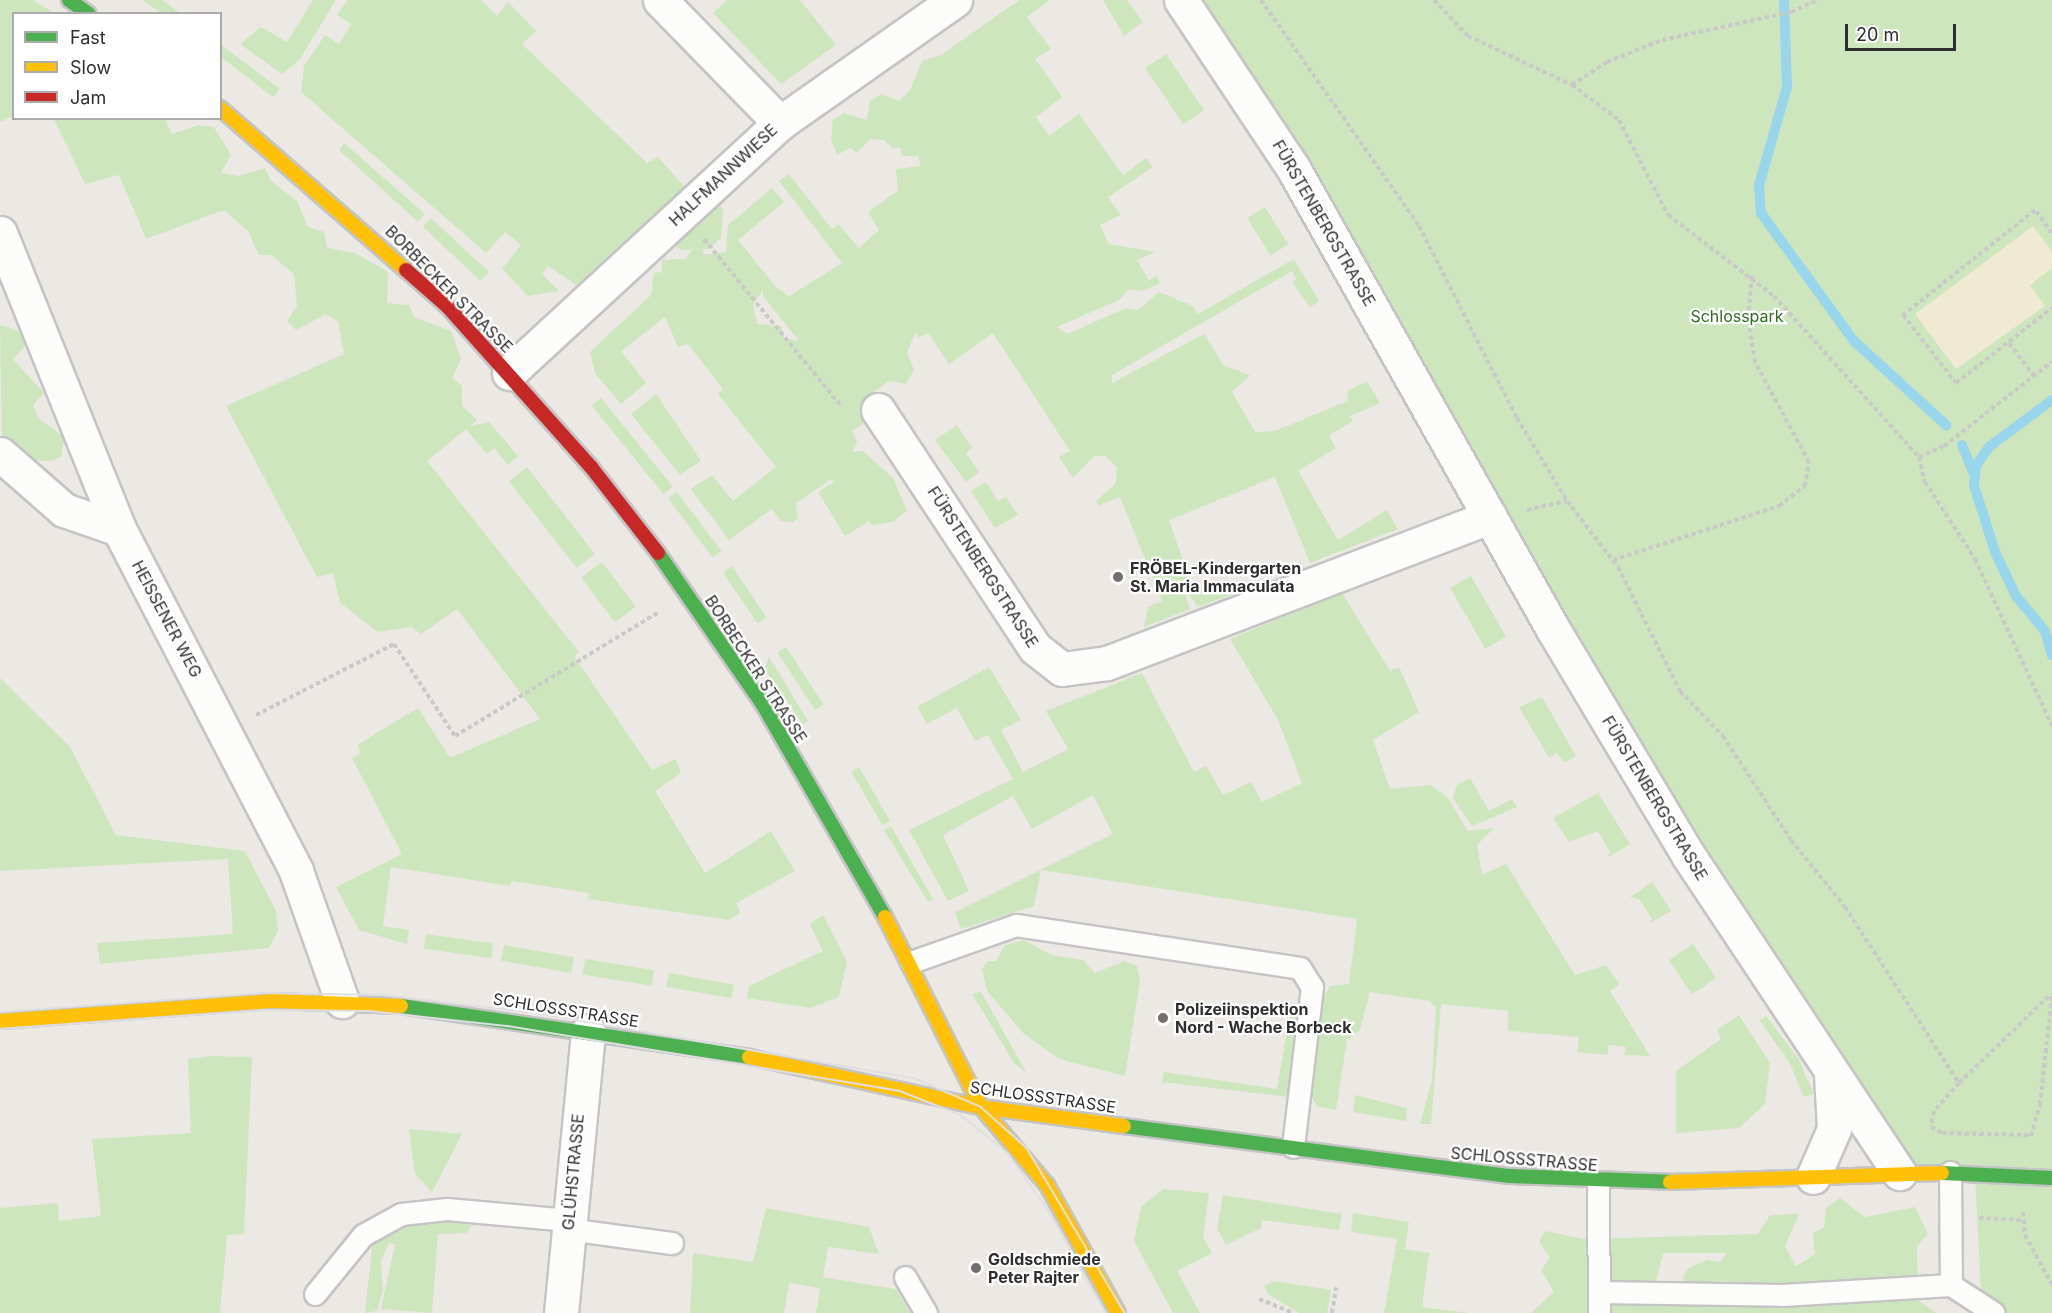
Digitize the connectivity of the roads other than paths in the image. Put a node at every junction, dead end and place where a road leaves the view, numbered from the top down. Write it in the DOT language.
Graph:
graph roads {
  1 [pos="69,0"];
  2 [pos="660,0"];
  3 [pos="955,0"];
  4 [pos="1181,0"];
  5 [pos="86,12"];
  6 [pos="222,110"];
  7 [pos="780,123"];
  8 [pos="0,233"];
  9 [pos="509,372"];
  10 [pos="886,421"];
  11 [pos="0,454"];
  12 [pos="1490,517"];
  13 [pos="119,529"];
  14 [pos="911,962"];
  15 [pos="342,1001"];
  16 [pos="0,1021"];
  17 [pos="588,1031"];
  18 [pos="1831,1072"];
  19 [pos="981,1107"];
  20 [pos="1293,1148"];
  21 [pos="1950,1172"];
  22 [pos="1899,1173"];
  23 [pos="1813,1177"];
  24 [pos="2052,1178"];
  25 [pos="1598,1182"];
  26 [pos="568,1225"];
  27 [pos="672,1243"];
  28 [pos="904,1277"];
  29 [pos="1951,1285"];
  30 [pos="315,1294"];
  31 [pos="1599,1303"];
  32 [pos="1116,1312"];
  33 [pos="561,1313"];
  34 [pos="926,1313"];
  35 [pos="1994,1313"];
  1 -- 5 [label="street"];
  2 -- 7 [label="street"];
  3 -- 7 [label="street, HALFMANNWIESE"];
  4 -- 12 [label="street, FÜRSTENBERGSTRASSE"];
  6 -- 9 [label="street, BORBECKER STRASSE"];
  7 -- 9 [label="street, HALFMANNWIESE"];
  8 -- 13 [label="street, HEISSENER WEG"];
  9 -- 14 [label="street, BORBECKER STRASSE"];
  10 -- 12 [label="street, FÜRSTENBERGSTRASSE"];
  11 -- 13 [label="street"];
  12 -- 18 [label="street, FÜRSTENBERGSTRASSE"];
  13 -- 15 [label="street, HEISSENER WEG"];
  14 -- 19 [label="street, BORBECKER STRASSE"];
  14 -- 20 [label="lane"];
  15 -- 16 [label="street, SCHLOSSSTRASSE"];
  15 -- 17 [label="street, SCHLOSSSTRASSE"];
  17 -- 19 [label="street, SCHLOSSSTRASSE"];
  17 -- 26 [label="street, GLÜHSTRASSE"];
  18 -- 22 [label="street, FÜRSTENBERGSTRASSE"];
  18 -- 23 [label="street"];
  19 -- 20 [label="street, SCHLOSSSTRASSE"];
  19 -- 32 [label="street, BORBECKER STRASSE"];
  20 -- 25 [label="street, SCHLOSSSTRASSE"];
  21 -- 22 [label="street, SCHLOSSSTRASSE"];
  21 -- 24 [label="street, SCHLOSSSTRASSE"];
  21 -- 29 [label="lane"];
  22 -- 23 [label="street, SCHLOSSSTRASSE"];
  23 -- 25 [label="street, SCHLOSSSTRASSE"];
  25 -- 31 [label="lane"];
  26 -- 27 [label="lane"];
  26 -- 30 [label="lane"];
  26 -- 33 [label="street, GLÜHSTRASSE"];
  28 -- 34 [label="lane"];
  29 -- 31 [label="lane"];
  29 -- 35 [label="lane"];
}
